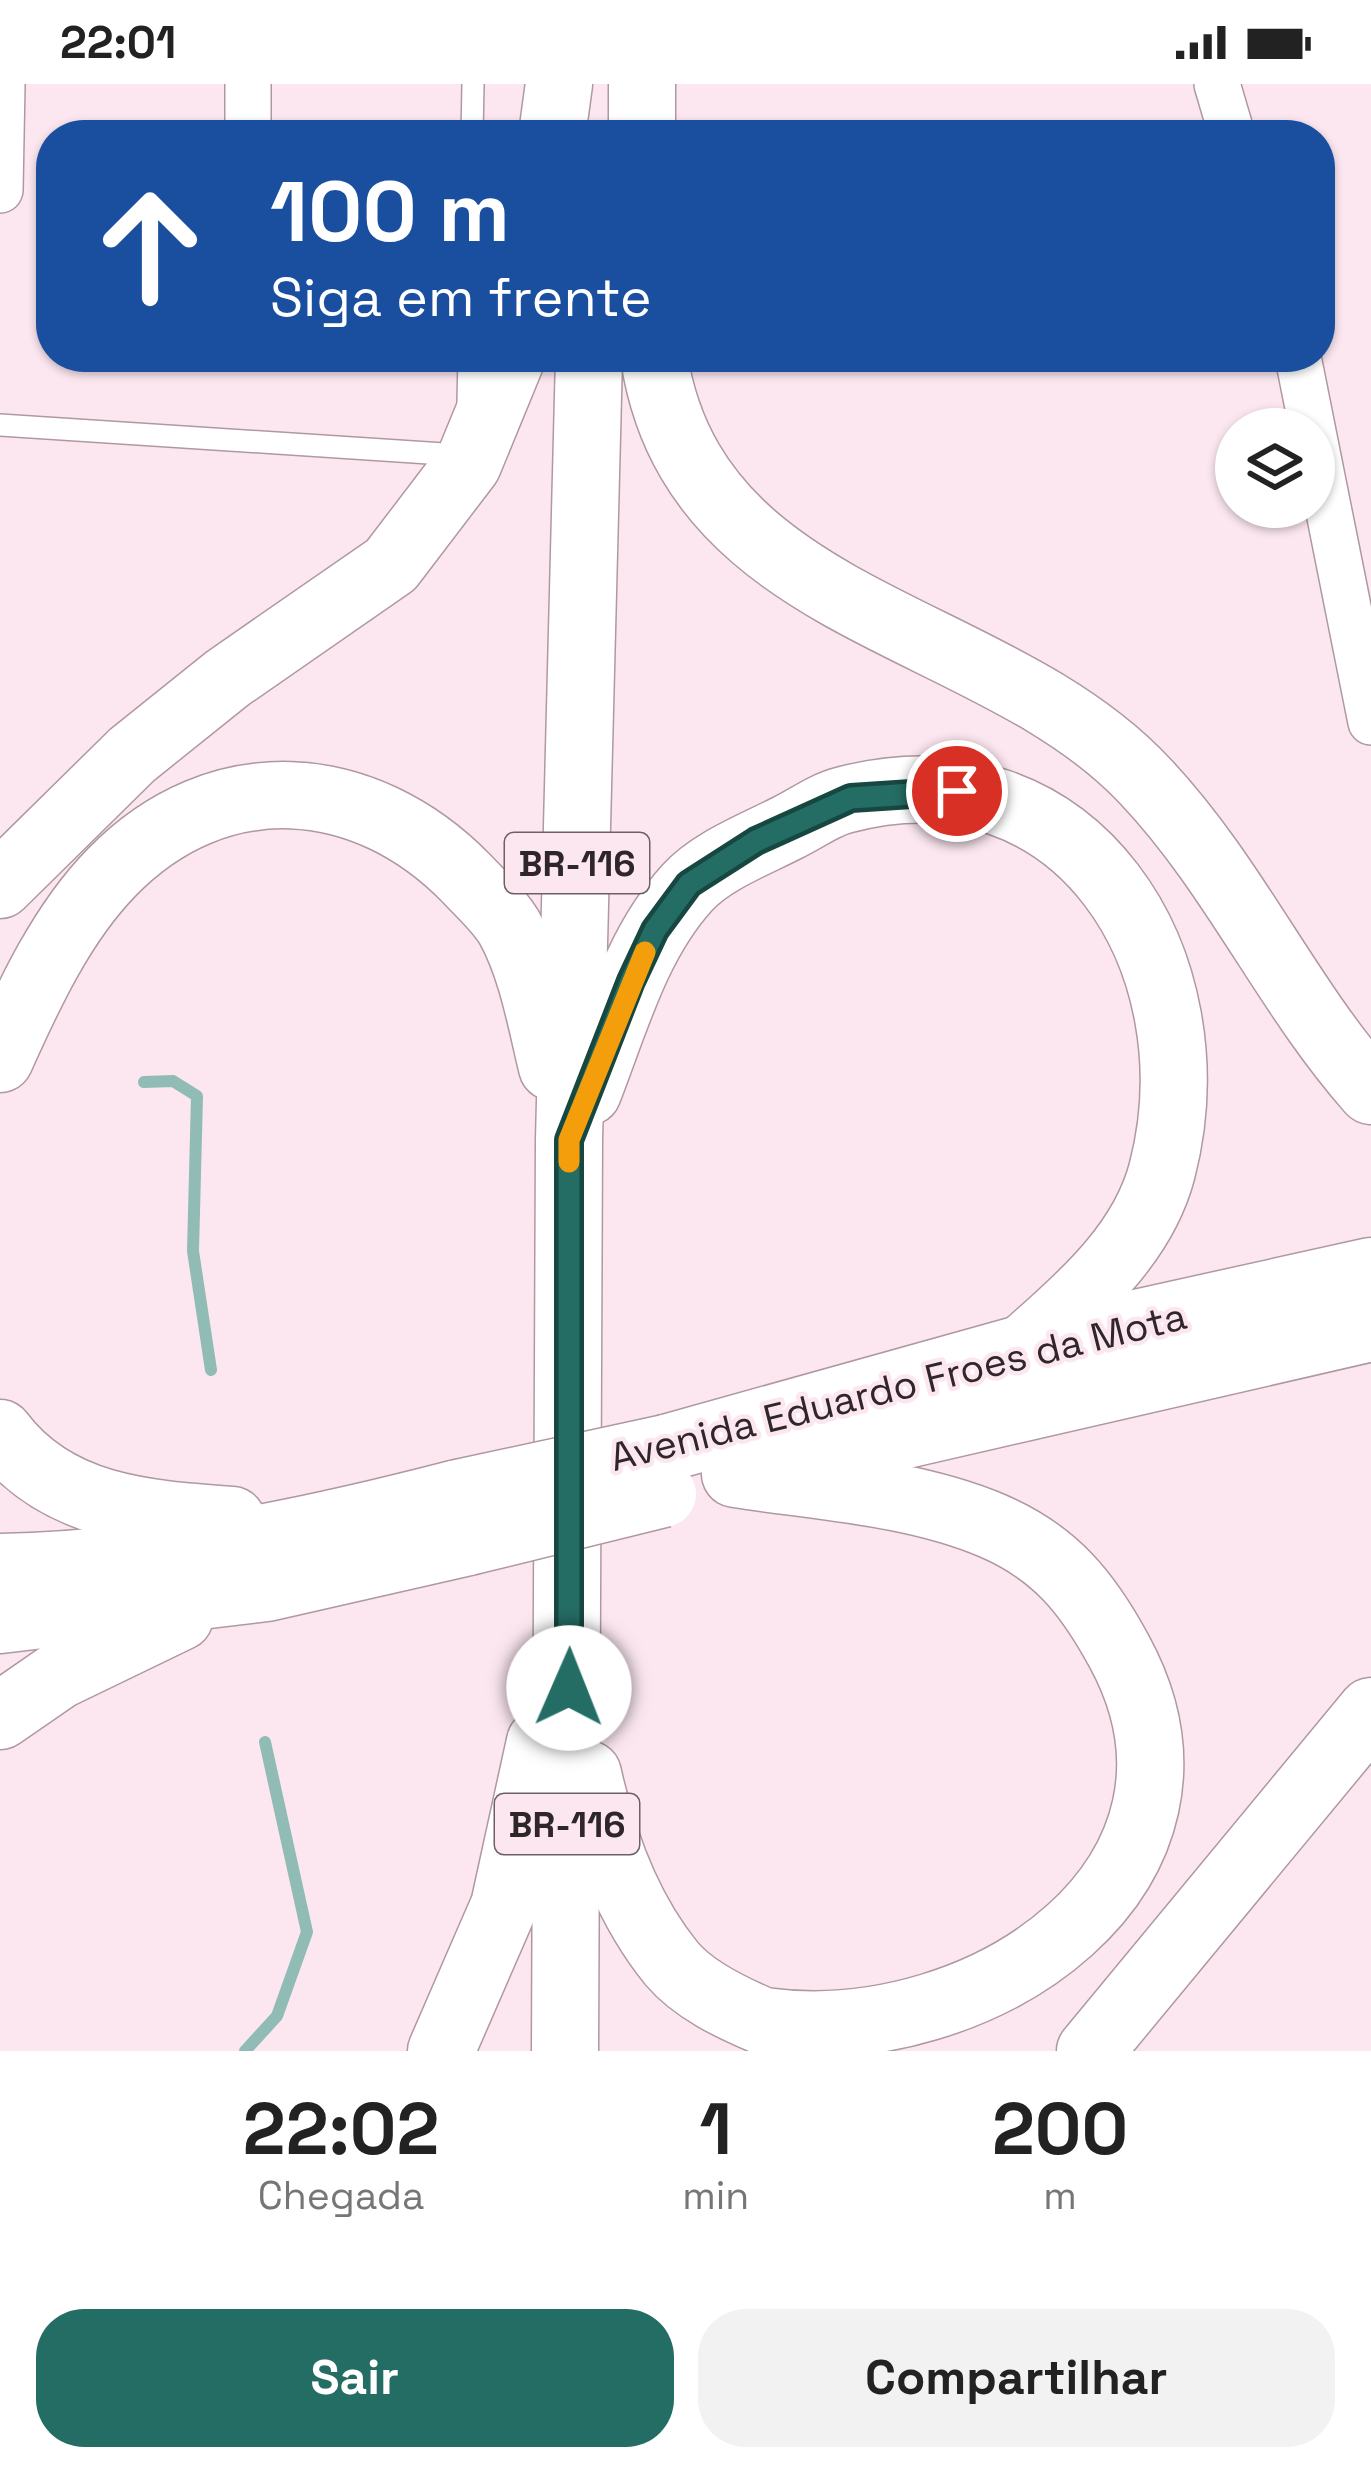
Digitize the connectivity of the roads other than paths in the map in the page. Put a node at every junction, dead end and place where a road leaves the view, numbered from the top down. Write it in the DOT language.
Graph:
graph roads {
  1 [pos="2,84"];
  2 [pos="248,84"];
  3 [pos="473,84"];
  4 [pos="559,84"];
  5 [pos="592,84"];
  6 [pos="642,84"];
  7 [pos="1216,84"];
  8 [pos="248,120"];
  9 [pos="472,120"];
  10 [pos="554,120"];
  11 [pos="592,120"];
  12 [pos="642,120"];
  13 [pos="1227,120"];
  14 [pos="0,190"];
  15 [pos="469,372"];
  16 [pos="506,372"];
  17 [pos="589,372"];
  18 [pos="622,372"];
  19 [pos="656,372"];
  20 [pos="1301,372"];
  21 [pos="0,424"];
  22 [pos="586,586"];
  23 [pos="1371,722"];
  24 [pos="0,885"];
  25 [pos="0,1059"];
  26 [pos="1371,1090"];
  27 [pos="569,1140"];
  28 [pos="1371,1271"];
  29 [pos="1371,1328"];
  30 [pos="1024,1348"];
  31 [pos="0,1433"];
  32 [pos="664,1471"];
  33 [pos="735,1474"];
  34 [pos="463,1518"];
  35 [pos="326,1527"];
  36 [pos="0,1567"];
  37 [pos="266,1588"];
  38 [pos="570,1598"];
  39 [pos="0,1620"];
  40 [pos="1371,1711"];
  41 [pos="0,1716"];
  42 [pos="441,2051"];
  43 [pos="565,2051"];
  44 [pos="1090,2051"];
  1 -- 14 [label="street"];
  2 -- 8 [label="street"];
  3 -- 9 [label="lane"];
  4 -- 10 [label="highway"];
  5 -- 11 [label="highway"];
  6 -- 12 [label="highway"];
  7 -- 13 [label="street"];
  15 -- 21 [label="lane"];
  16 -- 24 [label="highway"];
  17 -- 22 [label="highway"];
  18 -- 22 [label="highway, BR-116"];
  19 -- 26 [label="highway"];
  20 -- 23 [label="street"];
  22 -- 27 [label="highway, BR-116"];
  25 -- 27 [label="highway"];
  27 -- 30 [label="highway"];
  27 -- 38 [label="highway, BR-116"];
  28 -- 30 [label="highway, Avenida Eduardo Froes da Mota"];
  29 -- 33 [label="highway, Avenida Eduardo Froes da Mota"];
  30 -- 32 [label="highway, Avenida Eduardo Froes da Mota"];
  31 -- 35 [label="highway"];
  32 -- 33 [label="highway, Avenida Eduardo Froes da Mota"];
  32 -- 34 [label="highway, Avenida Eduardo Froes da Mota, bridge"];
  33 -- 38 [label="highway"];
  34 -- 35 [label="highway, Avenida Eduardo Froes da Mota"];
  34 -- 37 [label="highway, Avenida Eduardo Froes da Mota"];
  35 -- 36 [label="highway, Avenida Eduardo Froes da Mota"];
  37 -- 39 [label="highway, Avenida Eduardo Froes da Mota"];
  37 -- 41 [label="highway"];
  38 -- 42 [label="highway"];
  38 -- 43 [label="highway, BR-116"];
  40 -- 44 [label="highway"];
}
